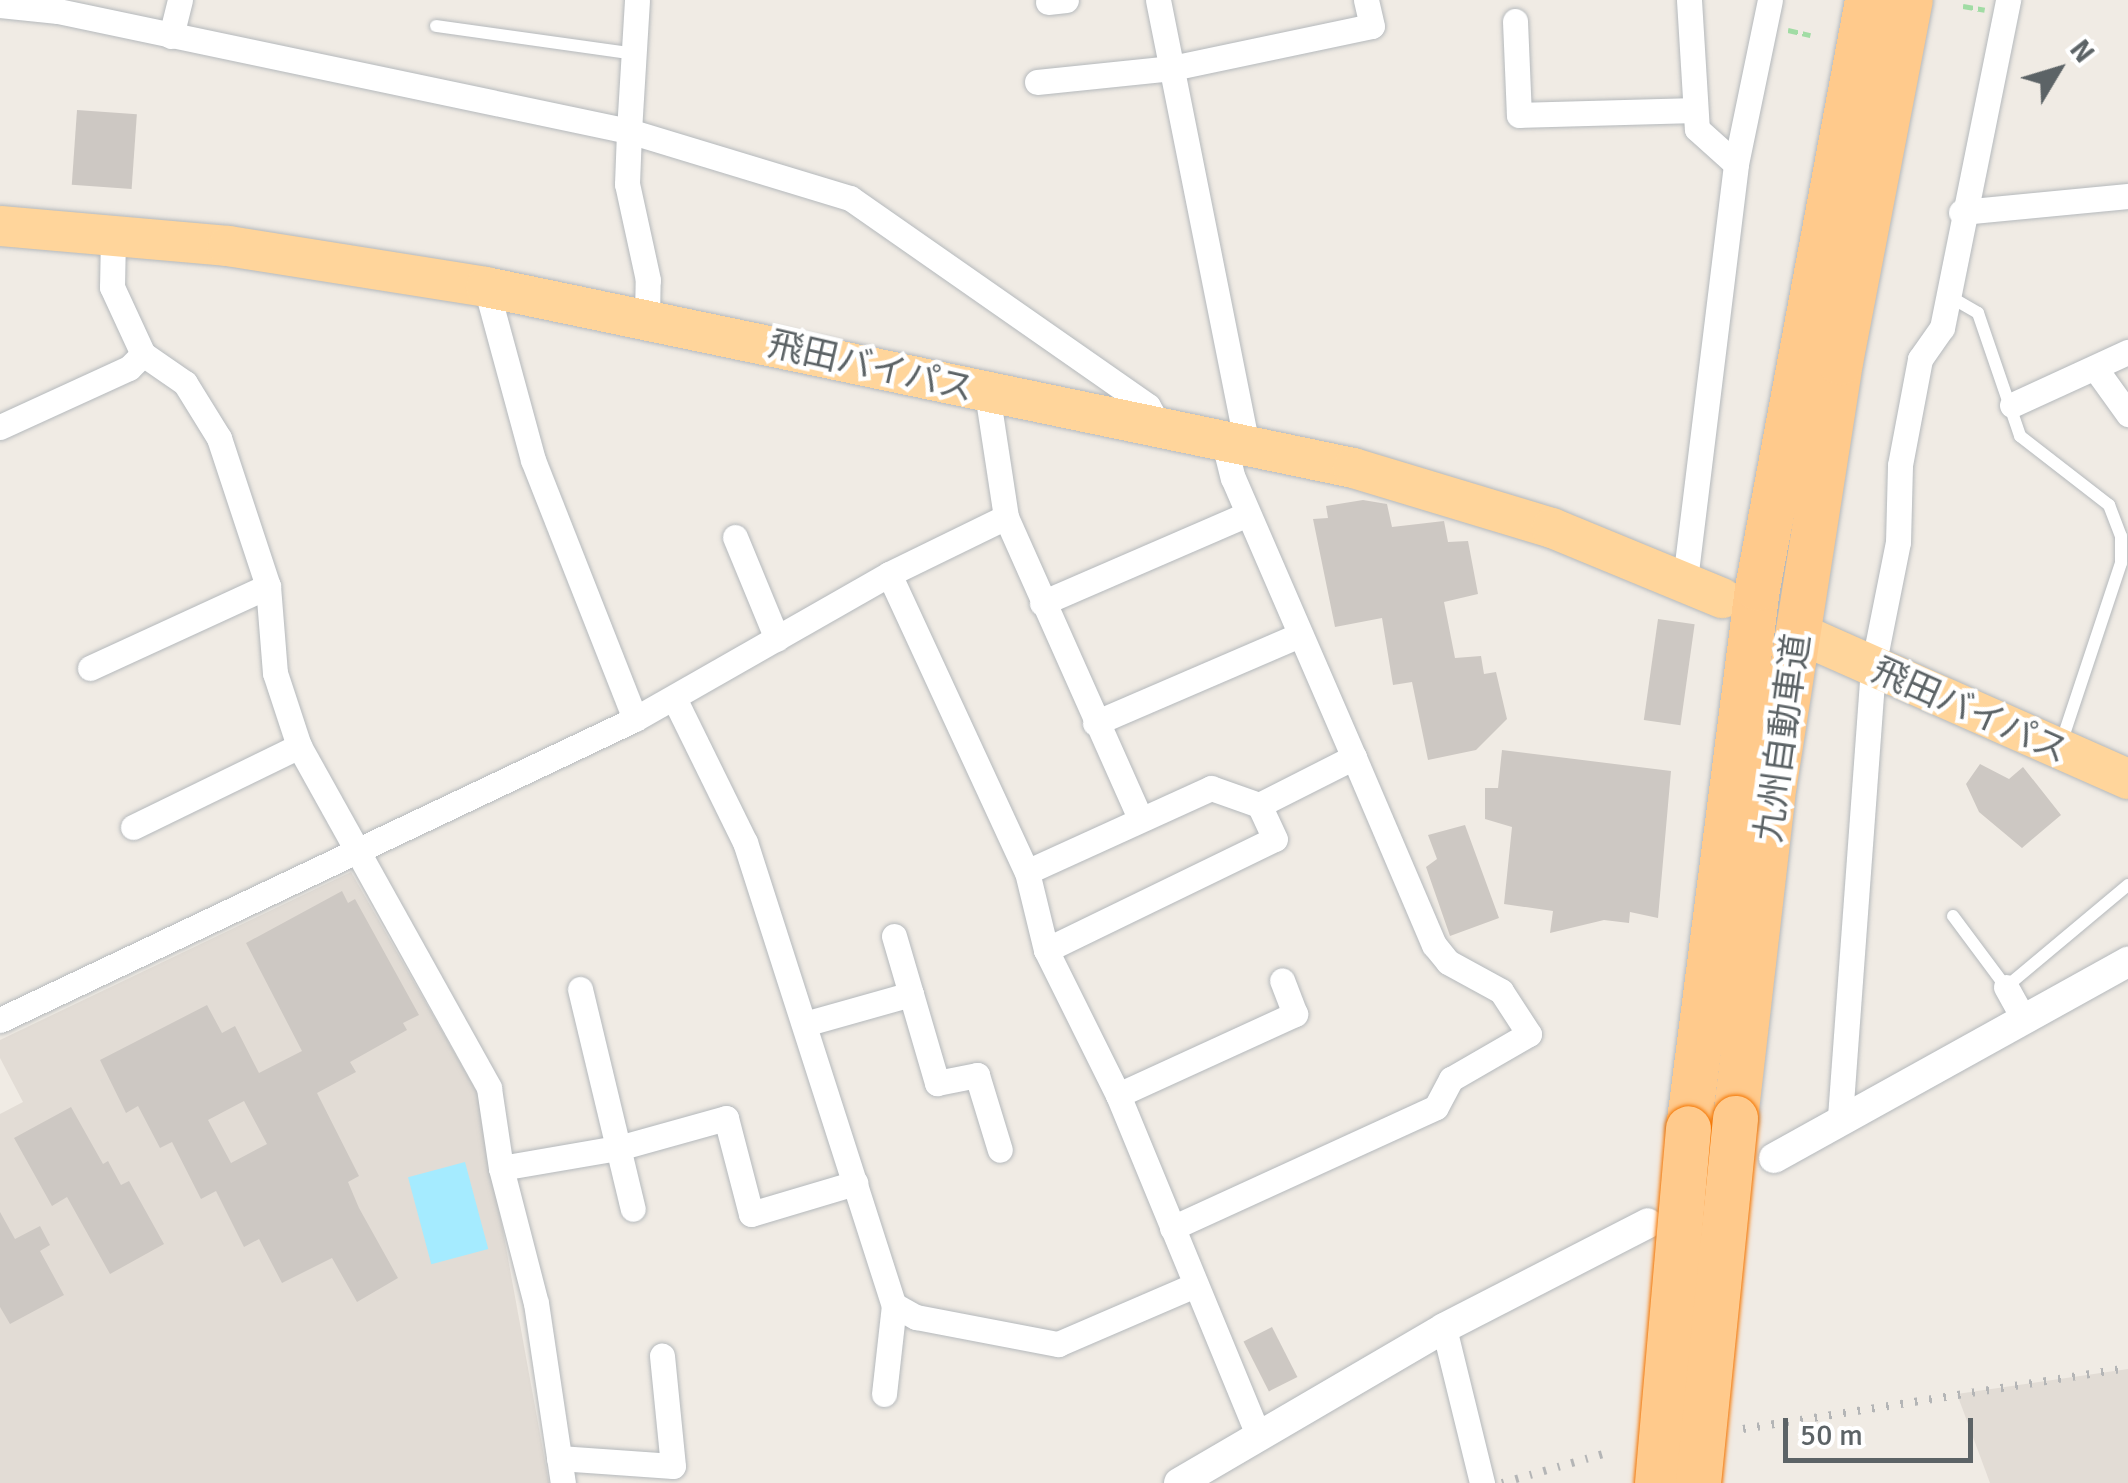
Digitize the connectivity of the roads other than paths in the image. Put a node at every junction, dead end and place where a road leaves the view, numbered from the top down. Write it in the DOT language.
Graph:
graph roads {
  1 [pos="180,0"];
  2 [pos="637,0"];
  3 [pos="1158,0"];
  4 [pos="1366,0"];
  5 [pos="1689,0"];
  6 [pos="1770,0"];
  7 [pos="1867,0"];
  8 [pos="1910,0"];
  9 [pos="2008,0"];
  10 [pos="0,5"];
  11 [pos="1515,21"];
  12 [pos="436,26"];
  13 [pos="170,36"];
  14 [pos="636,54"];
  15 [pos="1172,68"];
  16 [pos="1037,82"];
  17 [pos="1693,110"];
  18 [pos="629,131"];
  19 [pos="1736,164"];
  20 [pos="2128,196"];
  21 [pos="1961,212"];
  22 [pos="0,226"];
  23 [pos="113,236"];
  24 [pos="486,286"];
  25 [pos="1947,295"];
  26 [pos="647,319"];
  27 [pos="2128,352"];
  28 [pos="143,354"];
  29 [pos="2095,368"];
  30 [pos="987,393"];
  31 [pos="2012,405"];
  32 [pos="2128,414"];
  33 [pos="0,427"];
  34 [pos="1162,430"];
  35 [pos="1236,445"];
  36 [pos="1248,514"];
  37 [pos="1006,517"];
  38 [pos="735,537"];
  39 [pos="889,574"];
  40 [pos="1685,580"];
  41 [pos="268,586"];
  42 [pos="1722,598"];
  43 [pos="1042,603"];
  44 [pos="1299,635"];
  45 [pos="777,638"];
  46 [pos="1814,640"];
  47 [pos="1873,667"];
  48 [pos="90,668"];
  49 [pos="674,698"];
  50 [pos="635,719"];
  51 [pos="1096,723"];
  52 [pos="299,746"];
  53 [pos="2058,752"];
  54 [pos="1354,758"];
  55 [pos="2128,779"];
  56 [pos="1259,805"];
  57 [pos="1140,818"];
  58 [pos="133,827"];
  59 [pos="358,852"];
  60 [pos="1027,872"];
  61 [pos="2128,885"];
  62 [pos="1953,916"];
  63 [pos="894,936"];
  64 [pos="1046,950"];
  65 [pos="2128,962"];
  66 [pos="1282,980"];
  67 [pos="2006,987"];
  68 [pos="580,988"];
  69 [pos="912,994"];
  70 [pos="0,1020"];
  71 [pos="2024,1020"];
  72 [pos="808,1023"];
  73 [pos="1118,1095"];
  74 [pos="1840,1117"];
  75 [pos="622,1147"];
  76 [pos="1000,1150"];
  77 [pos="1774,1158"];
  78 [pos="501,1168"];
  79 [pos="855,1183"];
  80 [pos="633,1210"];
  81 [pos="1648,1224"];
  82 [pos="1172,1228"];
  83 [pos="1195,1285"];
  84 [pos="894,1305"];
  85 [pos="1444,1328"];
  86 [pos="662,1356"];
  87 [pos="884,1394"];
  88 [pos="1258,1435"];
  89 [pos="561,1471"];
  90 [pos="1180,1483"];
  91 [pos="1482,1483"];
  92 [pos="1657,1483"];
  93 [pos="1698,1483"];
  1 -- 13 [label="street"];
  2 -- 14 [label="street"];
  3 -- 15 [label="street"];
  4 -- 15 [label="street"];
  5 -- 17 [label="street"];
  6 -- 19 [label="street"];
  7 -- 92 [label="highway, 九州自動車道, bridge"];
  8 -- 93 [label="highway, 九州自動車道, bridge"];
  9 -- 21 [label="street"];
  10 -- 13 [label="street"];
  11 -- 17 [label="street"];
  12 -- 14 [label="lane"];
  13 -- 18 [label="street"];
  14 -- 18 [label="street"];
  15 -- 16 [label="street"];
  15 -- 35 [label="street"];
  17 -- 19 [label="street"];
  18 -- 26 [label="street"];
  18 -- 34 [label="street"];
  19 -- 40 [label="street"];
  20 -- 21 [label="street"];
  21 -- 25 [label="street"];
  22 -- 23 [label="highway, 飛田バイパス"];
  23 -- 24 [label="highway, 飛田バイパス"];
  23 -- 28 [label="street"];
  24 -- 26 [label="highway, 飛田バイパス"];
  24 -- 50 [label="street"];
  25 -- 31 [label="lane"];
  25 -- 47 [label="street"];
  26 -- 30 [label="highway, 飛田バイパス"];
  27 -- 29 [label="street"];
  28 -- 33 [label="street"];
  28 -- 41 [label="street"];
  29 -- 31 [label="street"];
  29 -- 32 [label="street"];
  30 -- 34 [label="highway, 飛田バイパス"];
  30 -- 37 [label="street"];
  31 -- 53 [label="lane"];
  34 -- 35 [label="highway, 飛田バイパス"];
  35 -- 36 [label="street"];
  35 -- 40 [label="highway, 飛田バイパス"];
  36 -- 43 [label="street"];
  36 -- 44 [label="street"];
  37 -- 39 [label="street"];
  37 -- 43 [label="street"];
  38 -- 45 [label="street"];
  39 -- 45 [label="street"];
  39 -- 60 [label="street"];
  40 -- 42 [label="highway, 飛田バイパス"];
  41 -- 48 [label="street"];
  41 -- 52 [label="street"];
  43 -- 51 [label="street"];
  44 -- 51 [label="street"];
  44 -- 54 [label="street"];
  45 -- 49 [label="street"];
  46 -- 47 [label="highway, 飛田バイパス"];
  47 -- 53 [label="highway, 飛田バイパス"];
  47 -- 74 [label="street"];
  49 -- 50 [label="street"];
  49 -- 72 [label="street"];
  50 -- 59 [label="street"];
  51 -- 57 [label="street"];
  52 -- 58 [label="street"];
  52 -- 59 [label="street"];
  53 -- 55 [label="highway, 飛田バイパス"];
  54 -- 56 [label="street"];
  54 -- 82 [label="street"];
  56 -- 57 [label="street"];
  56 -- 64 [label="street"];
  57 -- 60 [label="street"];
  59 -- 70 [label="street"];
  59 -- 78 [label="street"];
  60 -- 64 [label="street"];
  61 -- 67 [label="lane"];
  62 -- 67 [label="lane"];
  63 -- 69 [label="street"];
  64 -- 73 [label="street"];
  65 -- 71 [label="street"];
  66 -- 73 [label="street"];
  67 -- 71 [label="street"];
  68 -- 75 [label="street"];
  69 -- 72 [label="street"];
  69 -- 76 [label="street"];
  71 -- 74 [label="street"];
  72 -- 79 [label="street"];
  73 -- 82 [label="street"];
  74 -- 77 [label="street"];
  75 -- 78 [label="street"];
  75 -- 79 [label="street"];
  75 -- 80 [label="street"];
  78 -- 89 [label="street"];
  79 -- 84 [label="street"];
  81 -- 85 [label="street"];
  82 -- 83 [label="street"];
  83 -- 84 [label="street"];
  83 -- 88 [label="street"];
  84 -- 87 [label="street"];
  85 -- 88 [label="street"];
  85 -- 91 [label="street"];
  86 -- 89 [label="street"];
  88 -- 90 [label="street"];
}
